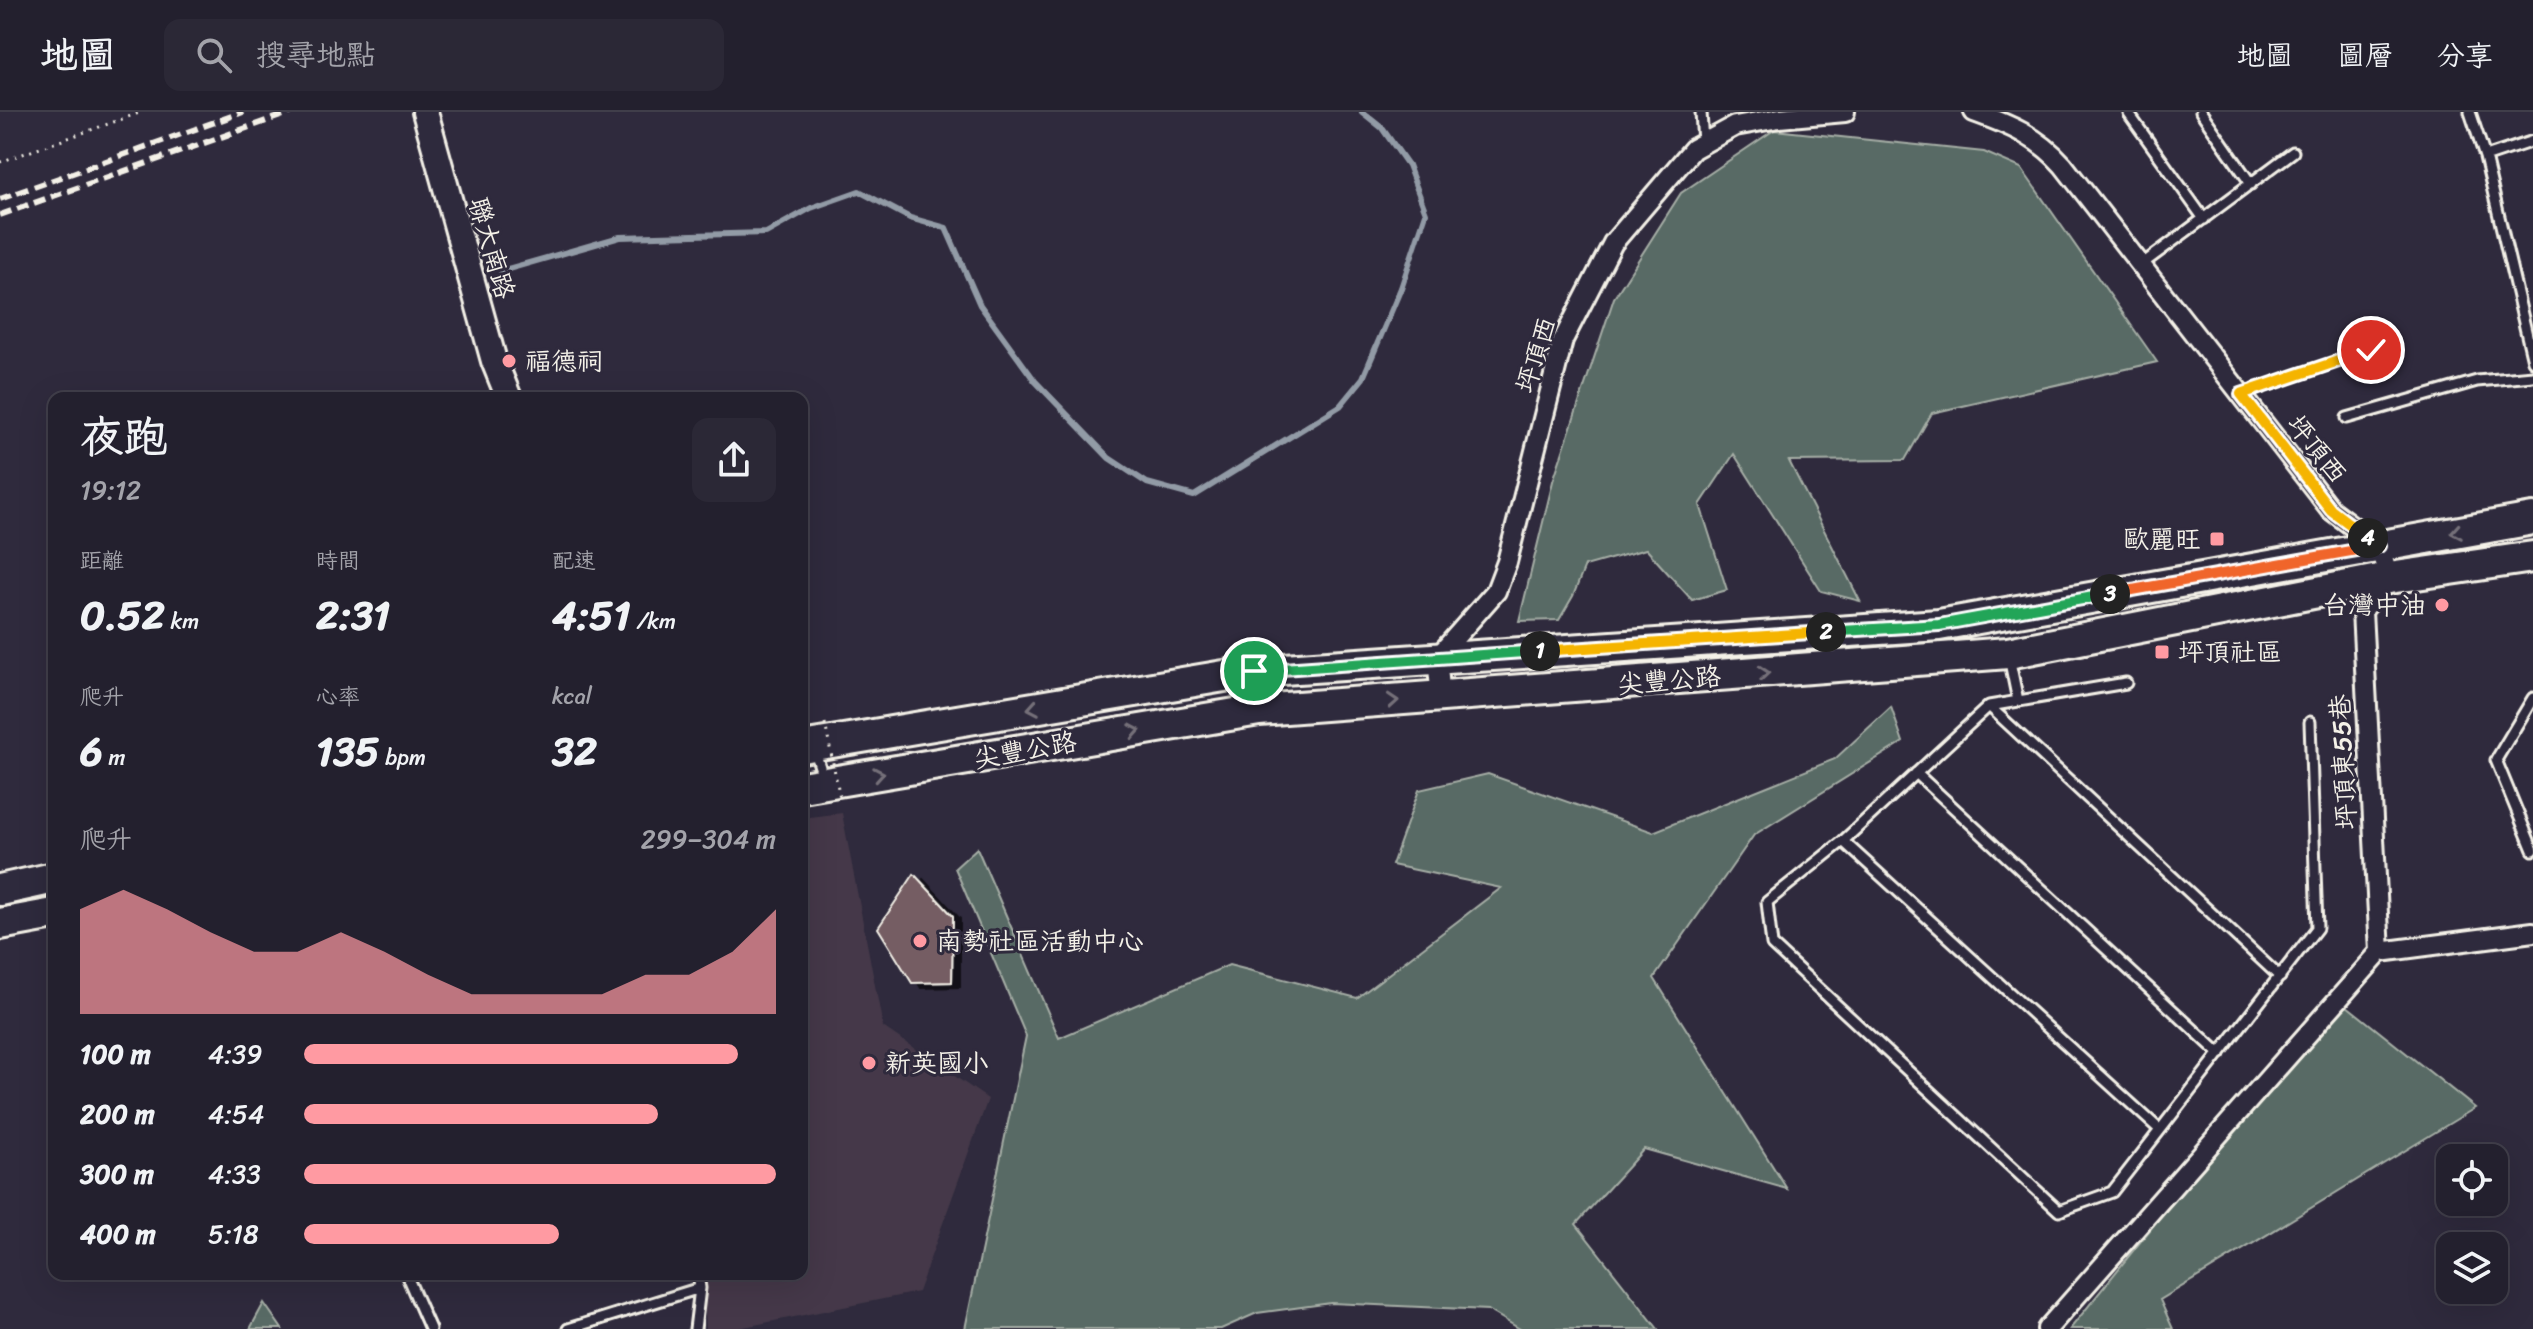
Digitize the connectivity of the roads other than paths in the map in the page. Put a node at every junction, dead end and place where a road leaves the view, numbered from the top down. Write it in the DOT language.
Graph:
graph roads {
  1 [pos="425,112"];
  2 [pos="1701,112"];
  3 [pos="1845,112"];
  4 [pos="1974,112"];
  5 [pos="2201,112"];
  6 [pos="2470,112"];
  7 [pos="2129,114"];
  8 [pos="2533,141"];
  9 [pos="1703,143"];
  10 [pos="2293,152"];
  11 [pos="2485,157"];
  12 [pos="2251,184"];
  13 [pos="2204,219"];
  14 [pos="2141,265"];
  15 [pos="2371,350"];
  16 [pos="2533,361"];
  17 [pos="2533,376"];
  18 [pos="507,392"];
  19 [pos="2241,394"];
  20 [pos="2347,418"];
  21 [pos="2533,519"];
  22 [pos="2379,546"];
  23 [pos="2533,557"];
  24 [pos="2389,578"];
  25 [pos="2008,653"];
  26 [pos="1437,658"];
  27 [pos="2126,683"];
  28 [pos="1441,698"];
  29 [pos="2533,698"];
  30 [pos="2018,701"];
  31 [pos="1989,706"];
  32 [pos="2310,722"];
  33 [pos="814,738"];
  34 [pos="1916,773"];
  35 [pos="822,790"];
  36 [pos="1843,841"];
  37 [pos="2533,850"];
  38 [pos="48,879"];
  39 [pos="0,890"];
  40 [pos="48,915"];
  41 [pos="0,924"];
  42 [pos="2533,932"];
  43 [pos="2380,952"];
  44 [pos="2280,977"];
  45 [pos="2220,1054"];
  46 [pos="2160,1130"];
  47 [pos="409,1280"];
  48 [pos="699,1280"];
  49 [pos="700,1288"];
  50 [pos="430,1329"];
  51 [pos="568,1329"];
  52 [pos="695,1329"];
  53 [pos="2047,1329"];
  1 -- 18 [label="street, 聯大南路"];
  2 -- 9 [label="lane"];
  3 -- 9 [label="street, 坪頂西"];
  4 -- 14 [label="street, 坪頂西"];
  5 -- 12 [label="lane"];
  6 -- 11 [label="lane"];
  7 -- 13 [label="lane"];
  8 -- 11 [label="lane"];
  9 -- 26 [label="street, 坪頂西"];
  10 -- 12 [label="lane"];
  11 -- 16 [label="lane"];
  12 -- 13 [label="lane"];
  13 -- 14 [label="lane"];
  14 -- 19 [label="street, 坪頂西"];
  15 -- 19 [label="lane"];
  17 -- 20 [label="lane"];
  19 -- 22 [label="street, 坪頂西"];
  21 -- 22 [label="main road, 尖豐公路, one-way"];
  22 -- 24 [label="street"];
  22 -- 26 [label="main road, 尖豐公路"];
  23 -- 24 [label="main road, 尖豐公路"];
  24 -- 25 [label="main road, 尖豐公路"];
  24 -- 43 [label="street, 坪頂東55巷"];
  28 -- 25 [label="main road, 尖豐公路, one-way"];
  25 -- 30 [label="lane"];
  26 -- 28 [label="street"];
  26 -- 33 [label="main road, 尖豐公路, one-way"];
  27 -- 30 [label="lane"];
  35 -- 28 [label="main road, 尖豐公路, one-way"];
  29 -- 37 [label="lane"];
  30 -- 31 [label="lane"];
  31 -- 34 [label="lane"];
  31 -- 44 [label="lane"];
  32 -- 44 [label="lane"];
  33 -- 35 [label="lane"];
  34 -- 36 [label="lane"];
  34 -- 45 [label="lane"];
  36 -- 46 [label="lane"];
  36 -- 46 [label="lane"];
  38 -- 39 [label="main road"];
  40 -- 41 [label="main road"];
  42 -- 43 [label="street"];
  43 -- 53 [label="street"];
  44 -- 45 [label="lane"];
  45 -- 46 [label="lane"];
  47 -- 50 [label="lane"];
  48 -- 49 [label="lane"];
  49 -- 51 [label="lane"];
  49 -- 52 [label="lane"];
}
